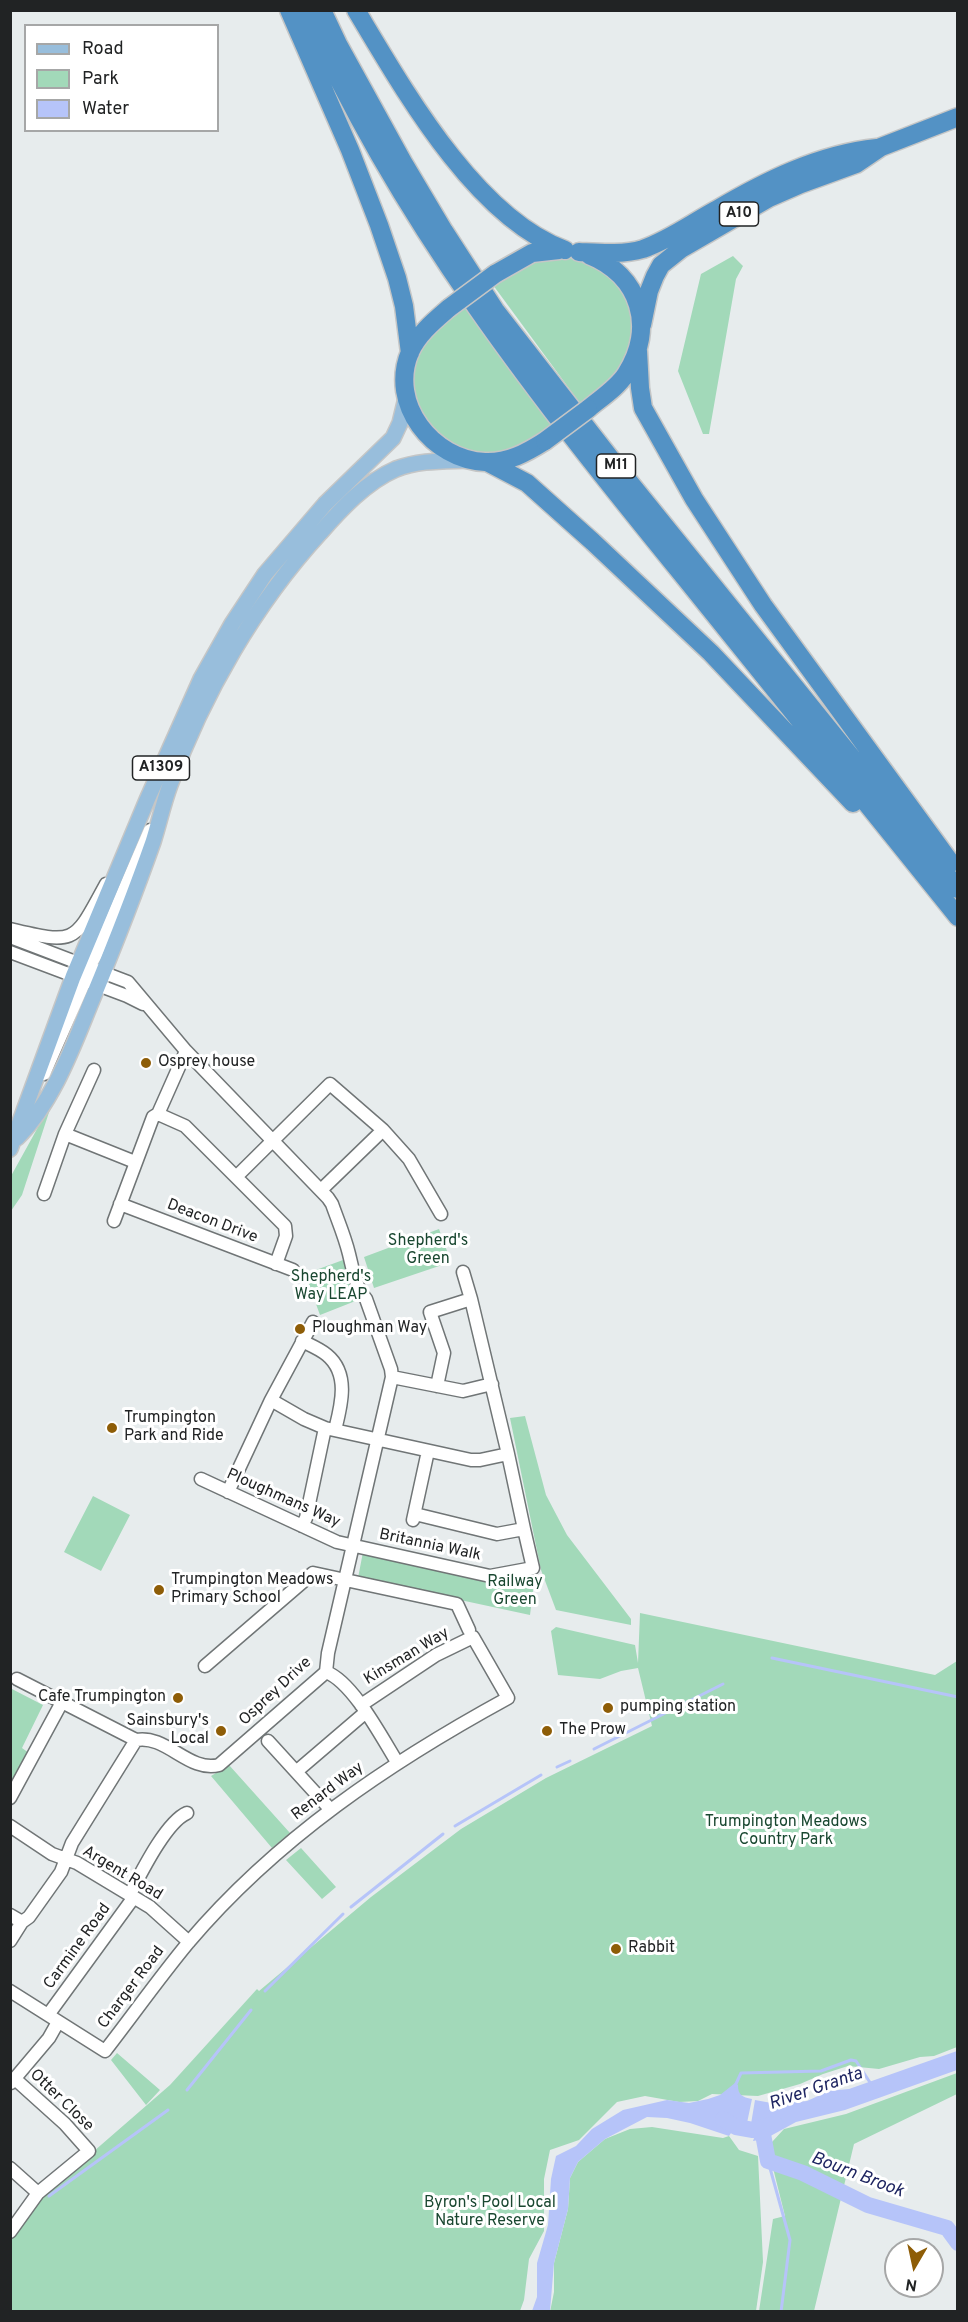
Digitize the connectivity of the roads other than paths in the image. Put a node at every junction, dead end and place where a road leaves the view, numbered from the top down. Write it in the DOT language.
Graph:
graph roads {
  1 [pos="289,10"];
  2 [pos="306,10"];
  3 [pos="322,10"];
  4 [pos="356,10"];
  5 [pos="957,117"];
  6 [pos="881,147"];
  7 [pos="572,251"];
  8 [pos="642,325"];
  9 [pos="638,351"];
  10 [pos="410,353"];
  11 [pos="406,398"];
  12 [pos="468,460"];
  13 [pos="487,462"];
  14 [pos="134,832"];
  15 [pos="916,865"];
  16 [pos="957,872"];
  17 [pos="957,889"];
  18 [pos="957,917"];
  19 [pos="10,928"];
  20 [pos="10,937"];
  21 [pos="10,952"];
  22 [pos="93,974"];
  23 [pos="186,1051"];
  24 [pos="94,1070"];
  25 [pos="158,1114"];
  26 [pos="383,1130"];
  27 [pos="65,1134"];
  28 [pos="272,1141"];
  29 [pos="13,1144"];
  30 [pos="135,1161"];
  31 [pos="236,1177"];
  32 [pos="321,1190"];
  33 [pos="44,1194"];
  34 [pos="120,1204"];
  35 [pos="441,1214"];
  36 [pos="114,1221"];
  37 [pos="276,1264"];
  38 [pos="293,1270"];
  39 [pos="464,1272"];
  40 [pos="471,1299"];
  41 [pos="313,1322"];
  42 [pos="302,1341"];
  43 [pos="392,1377"];
  44 [pos="492,1384"];
  45 [pos="437,1386"];
  46 [pos="271,1400"];
  47 [pos="330,1429"];
  48 [pos="377,1440"];
  49 [pos="428,1451"];
  50 [pos="508,1454"];
  51 [pos="201,1479"];
  52 [pos="228,1492"];
  53 [pos="302,1526"];
  54 [pos="524,1529"];
  55 [pos="352,1545"];
  56 [pos="346,1581"];
  57 [pos="469,1630"];
  58 [pos="205,1666"];
  59 [pos="326,1672"];
  60 [pos="17,1679"];
  61 [pos="508,1698"];
  62 [pos="62,1702"];
  63 [pos="364,1708"];
  64 [pos="136,1740"];
  65 [pos="268,1742"];
  66 [pos="397,1762"];
  67 [pos="297,1771"];
  68 [pos="10,1798"];
  69 [pos="330,1809"];
  70 [pos="187,1813"];
  71 [pos="10,1826"];
  72 [pos="65,1859"];
  73 [pos="132,1896"];
  74 [pos="10,1915"];
  75 [pos="22,1922"];
  76 [pos="10,1941"];
  77 [pos="189,1942"];
  78 [pos="10,1991"];
  79 [pos="53,2019"];
  80 [pos="13,2081"];
  81 [pos="10,2168"];
  82 [pos="38,2193"];
  83 [pos="10,2232"];
  1 -- 10 [label="highway"];
  2 -- 15 [label="highway, M11"];
  3 -- 17 [label="highway, M11"];
  4 -- 7 [label="highway"];
  5 -- 6 [label="highway, A10"];
  6 -- 7 [label="highway, A10"];
  6 -- 8 [label="highway, A10"];
  7 -- 8 [label="highway"];
  7 -- 10 [label="highway, bridge"];
  8 -- 9 [label="highway"];
  9 -- 13 [label="highway, bridge"];
  9 -- 16 [label="highway"];
  10 -- 11 [label="highway"];
  11 -- 12 [label="highway"];
  11 -- 14 [label="main road, A1309"];
  12 -- 13 [label="highway"];
  12 -- 22 [label="main road, A1309"];
  13 -- 15 [label="highway, M11"];
  14 -- 19 [label="street"];
  14 -- 22 [label="main road, A1309"];
  15 -- 18 [label="highway, M11"];
  20 -- 22 [label="street"];
  21 -- 22 [label="street"];
  22 -- 23 [label="street, Osprey Drive"];
  22 -- 29 [label="main road, A1309"];
  22 -- 29 [label="main road, A1309"];
  23 -- 25 [label="street"];
  23 -- 28 [label="street, Osprey Drive"];
  24 -- 27 [label="street"];
  25 -- 30 [label="street"];
  25 -- 31 [label="street"];
  26 -- 28 [label="street"];
  26 -- 32 [label="street"];
  26 -- 35 [label="street"];
  27 -- 30 [label="street"];
  27 -- 33 [label="street"];
  28 -- 31 [label="street"];
  28 -- 32 [label="street, Osprey Drive"];
  30 -- 34 [label="street"];
  31 -- 37 [label="street"];
  32 -- 43 [label="street, Osprey Drive"];
  34 -- 36 [label="street"];
  34 -- 37 [label="street, Deacon Drive"];
  37 -- 38 [label="street, Deacon Drive"];
  39 -- 40 [label="street"];
  40 -- 44 [label="street"];
  40 -- 45 [label="street"];
  41 -- 42 [label="street, Ploughmans Way"];
  42 -- 46 [label="street, Ploughmans Way"];
  42 -- 47 [label="street"];
  43 -- 45 [label="street"];
  43 -- 48 [label="street, Osprey Drive"];
  44 -- 45 [label="street"];
  44 -- 50 [label="street"];
  46 -- 47 [label="street"];
  46 -- 52 [label="street, Ploughmans Way"];
  47 -- 48 [label="street"];
  47 -- 53 [label="street"];
  48 -- 49 [label="street"];
  48 -- 55 [label="street, Osprey Drive"];
  49 -- 50 [label="street"];
  49 -- 54 [label="street"];
  50 -- 54 [label="street"];
  51 -- 52 [label="street, Ploughmans Way"];
  52 -- 53 [label="street, Ploughmans Way"];
  53 -- 55 [label="street, Ploughmans Way"];
  54 -- 55 [label="street, Britannia Walk"];
  55 -- 56 [label="street, Osprey Drive"];
  56 -- 57 [label="street"];
  56 -- 58 [label="street"];
  56 -- 59 [label="street, Osprey Drive"];
  59 -- 63 [label="street"];
  59 -- 64 [label="street, Osprey Drive"];
  60 -- 62 [label="street, Osprey Drive"];
  61 -- 63 [label="street, Kinsman Way"];
  61 -- 66 [label="street, Renard Way"];
  62 -- 64 [label="street, Osprey Drive"];
  62 -- 68 [label="street"];
  63 -- 66 [label="street"];
  63 -- 67 [label="street"];
  64 -- 72 [label="street"];
  65 -- 67 [label="street"];
  66 -- 69 [label="street, Renard Way"];
  67 -- 69 [label="street"];
  69 -- 77 [label="street, Renard Way"];
  70 -- 73 [label="street, Carmine Road"];
  71 -- 72 [label="street, Argent Road"];
  72 -- 73 [label="street, Argent Road"];
  72 -- 75 [label="street"];
  73 -- 77 [label="street, Argent Road"];
  73 -- 79 [label="street, Carmine Road"];
  74 -- 75 [label="street"];
  75 -- 76 [label="street"];
  77 -- 79 [label="street, Charger Road"];
  78 -- 79 [label="street, Charger Road"];
  79 -- 80 [label="street, Carmine Road"];
  80 -- 82 [label="street, Otter Close"];
  81 -- 82 [label="street"];
  82 -- 83 [label="street"];
}
